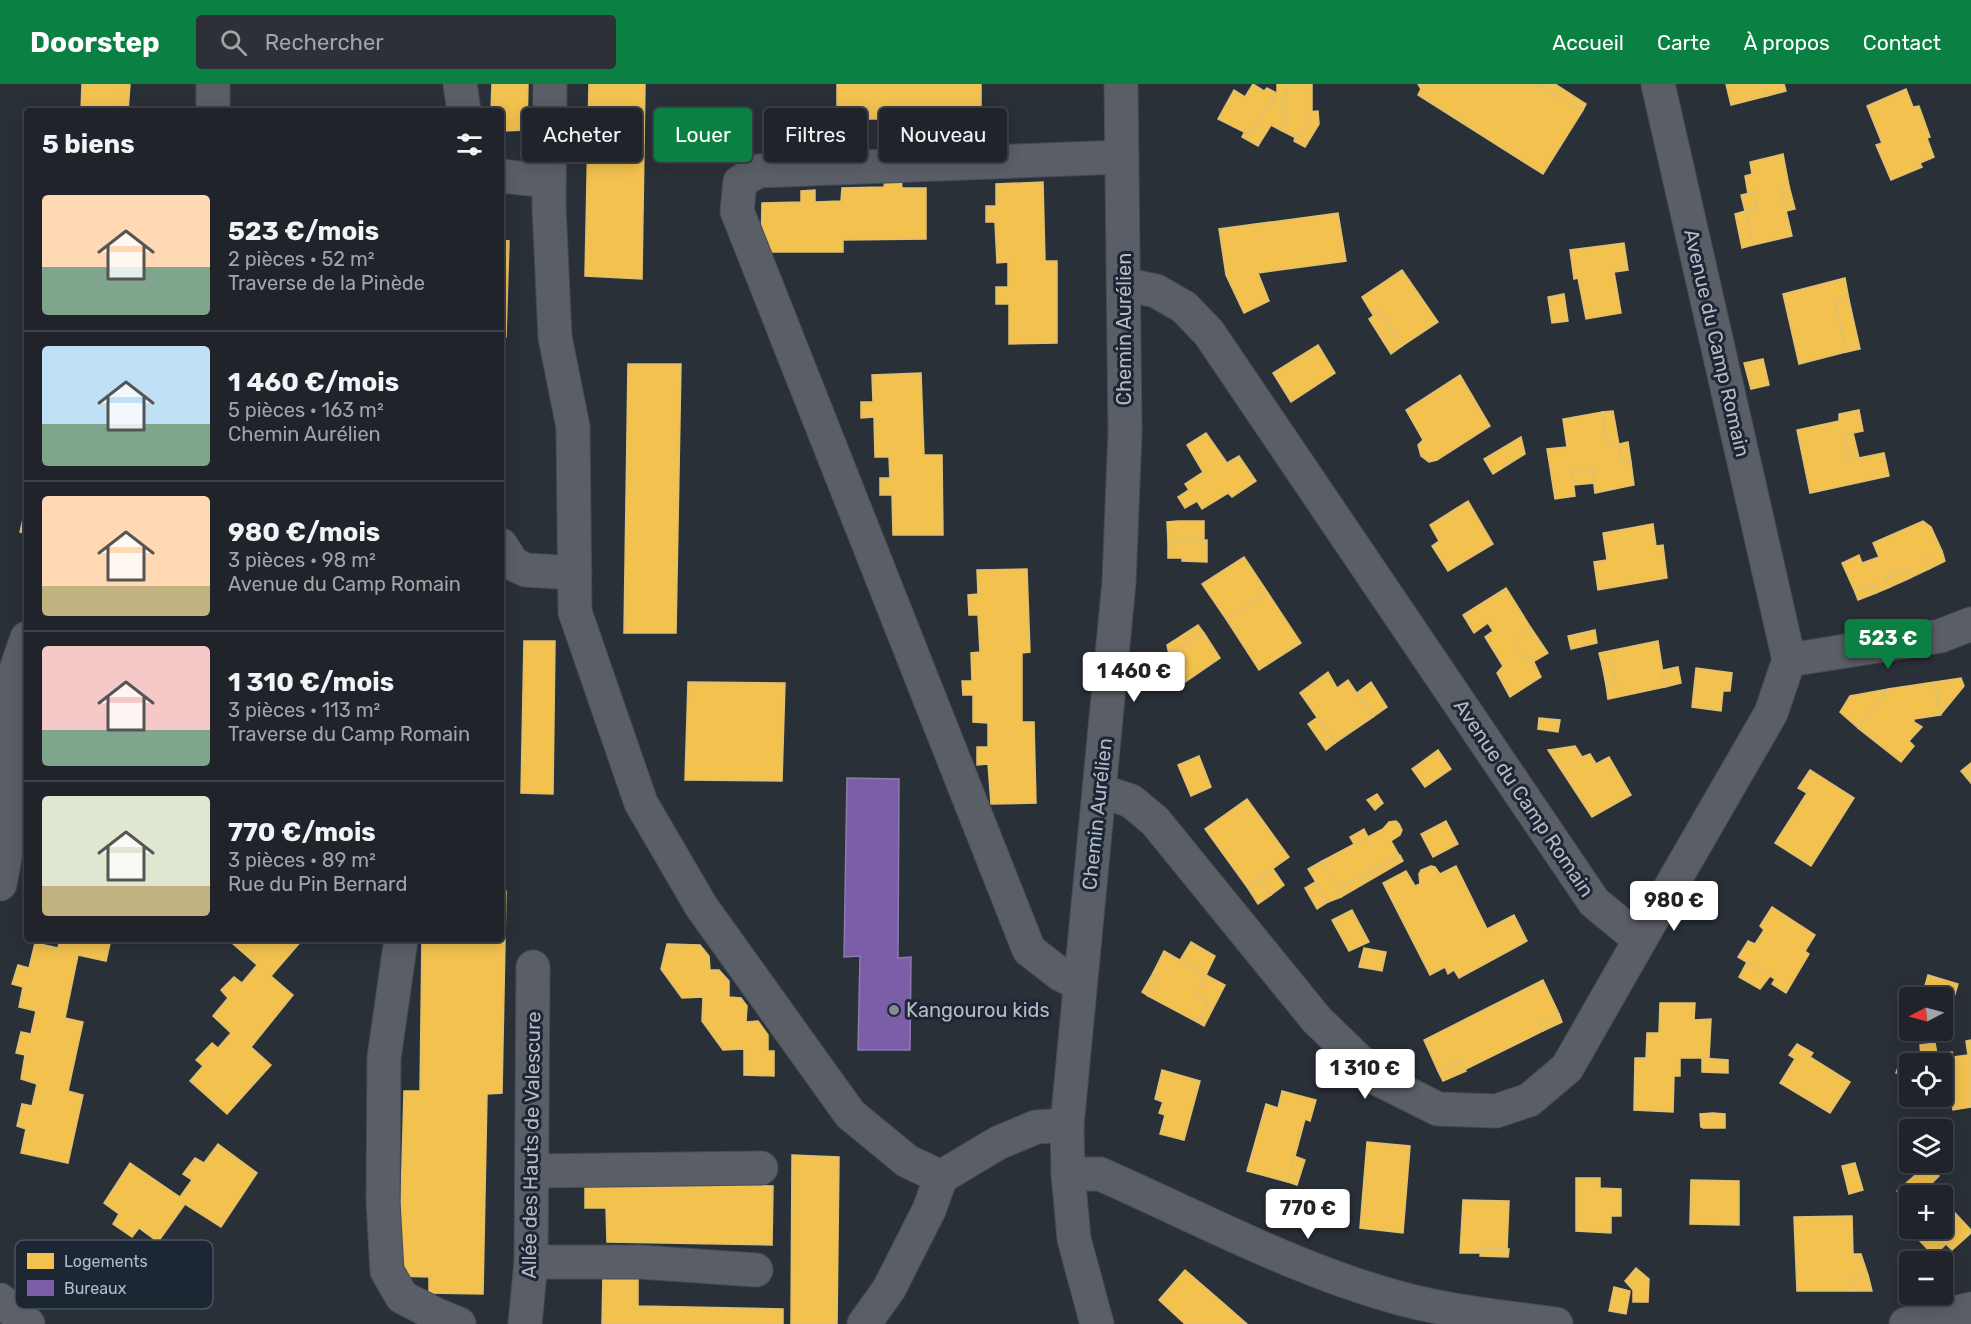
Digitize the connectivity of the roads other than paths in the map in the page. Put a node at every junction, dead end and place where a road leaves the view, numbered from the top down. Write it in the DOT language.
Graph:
graph roads {
  1 [pos="213,84"];
  2 [pos="460,84"];
  3 [pos="550,84"];
  4 [pos="1121,84"];
  5 [pos="1658,84"];
  6 [pos="213,108"];
  7 [pos="464,108"];
  8 [pos="1122,158"];
  9 [pos="504,176"];
  10 [pos="549,180"];
  11 [pos="1124,284"];
  12 [pos="505,560"];
  13 [pos="575,573"];
  14 [pos="1971,624"];
  15 [pos="24,647"];
  16 [pos="1789,660"];
  17 [pos="1101,790"];
  18 [pos="19,833"];
  19 [pos="0,884"];
  20 [pos="1640,940"];
  21 [pos="401,942"];
  22 [pos="533,967"];
  23 [pos="1080,984"];
  24 [pos="1067,1125"];
  25 [pos="761,1168"];
  26 [pos="532,1171"];
  27 [pos="1068,1174"];
  28 [pos="941,1177"];
  29 [pos="531,1262"];
  30 [pos="756,1270"];
  31 [pos="0,1300"];
  32 [pos="1971,1309"];
  33 [pos="28,1324"];
  34 [pos="459,1324"];
  35 [pos="525,1324"];
  36 [pos="864,1324"];
  37 [pos="1097,1324"];
  38 [pos="1556,1324"];
  39 [pos="1906,1324"];
  1 -- 6 [label="street"];
  2 -- 7 [label="street"];
  3 -- 10 [label="street"];
  4 -- 8 [label="street, Chemin Aurélien"];
  5 -- 16 [label="street, Avenue du Camp Romain"];
  8 -- 11 [label="street, Chemin Aurélien"];
  8 -- 23 [label="street"];
  9 -- 10 [label="street"];
  10 -- 13 [label="street"];
  11 -- 17 [label="street, Chemin Aurélien"];
  11 -- 20 [label="street, Avenue du Camp Romain"];
  12 -- 13 [label="street"];
  13 -- 28 [label="street"];
  14 -- 16 [label="street"];
  15 -- 18 [label="street"];
  16 -- 20 [label="street"];
  17 -- 20 [label="street"];
  17 -- 23 [label="street, Chemin Aurélien"];
  18 -- 19 [label="street"];
  21 -- 34 [label="street"];
  22 -- 26 [label="street, Allée des Hauts de Valescure"];
  23 -- 24 [label="street, Chemin Aurélien"];
  24 -- 27 [label="street, Chemin Aurélien"];
  24 -- 28 [label="street"];
  25 -- 26 [label="street"];
  26 -- 29 [label="street, Allée des Hauts de Valescure"];
  27 -- 37 [label="street, Chemin Aurélien"];
  27 -- 38 [label="street"];
  28 -- 36 [label="street"];
  29 -- 30 [label="street"];
  29 -- 35 [label="street, Allée des Hauts de Valescure"];
  31 -- 33 [label="main road"];
  32 -- 39 [label="street"];
}
